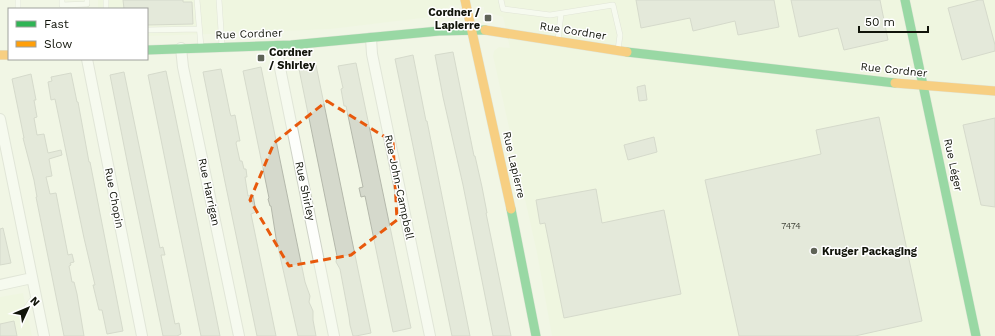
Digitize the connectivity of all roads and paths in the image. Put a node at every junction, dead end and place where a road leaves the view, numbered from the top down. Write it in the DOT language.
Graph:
graph roads {
  1 [pos="62,0"];
  2 [pos="87,0"];
  3 [pos="197,0"];
  4 [pos="218,0"];
  5 [pos="465,0"];
  6 [pos="501,0"];
  7 [pos="906,0"];
  8 [pos="77,7"];
  9 [pos="561,14"];
  10 [pos="199,29"];
  11 [pos="471,29"];
  12 [pos="148,30"];
  13 [pos="371,38"];
  14 [pos="558,41"];
  15 [pos="277,46"];
  16 [pos="222,47"];
  17 [pos="181,48"];
  18 [pos="201,48"];
  19 [pos="148,50"];
  20 [pos="618,51"];
  21 [pos="86,60"];
  22 [pos="924,86"];
  23 [pos="995,91"];
  24 [pos="0,118"];
  25 [pos="32,278"];
  26 [pos="0,285"];
  27 [pos="36,295"];
  28 [pos="27,308"];
  29 [pos="44,336"];
  30 [pos="142,336"];
  31 [pos="239,336"];
  32 [pos="334,336"];
  33 [pos="430,336"];
  34 [pos="536,336"];
  35 [pos="976,336"];
  1 -- 8 [label="lane"];
  2 -- 8 [label="lane"];
  3 -- 10 [label="lane"];
  4 -- 16 [label="lane"];
  5 -- 11 [label="street, Rue Lapierre"];
  6 -- 9 [label="lane"];
  7 -- 22 [label="street, Rue Léger"];
  9 -- 14 [label="lane"];
  9 -- 20 [label="lane"];
  10 -- 12 [label="lane"];
  10 -- 18 [label="lane"];
  11 -- 13 [label="street, Rue Cordner"];
  11 -- 14 [label="street, Rue Cordner"];
  11 -- 34 [label="street, Rue Lapierre"];
  13 -- 15 [label="street, Rue Cordner"];
  13 -- 33 [label="street, Rue John-Campbell"];
  14 -- 20 [label="street, Rue Cordner"];
  15 -- 16 [label="street, Rue Cordner"];
  15 -- 32 [label="street, Rue Shirley"];
  16 -- 18 [label="street, Rue Cordner"];
  17 -- 18 [label="street, Rue Cordner"];
  17 -- 19 [label="street, Rue Cordner"];
  17 -- 31 [label="street, Rue Harrigan"];
  20 -- 22 [label="street, Rue Cordner"];
  21 -- 30 [label="street, Rue Chopin"];
  22 -- 23 [label="street, Rue Cordner"];
  22 -- 35 [label="street, Rue Léger"];
  24 -- 25 [label="street"];
  25 -- 26 [label="street"];
  25 -- 27 [label="street"];
  27 -- 28 [label="lane"];
  27 -- 29 [label="street"];
}
